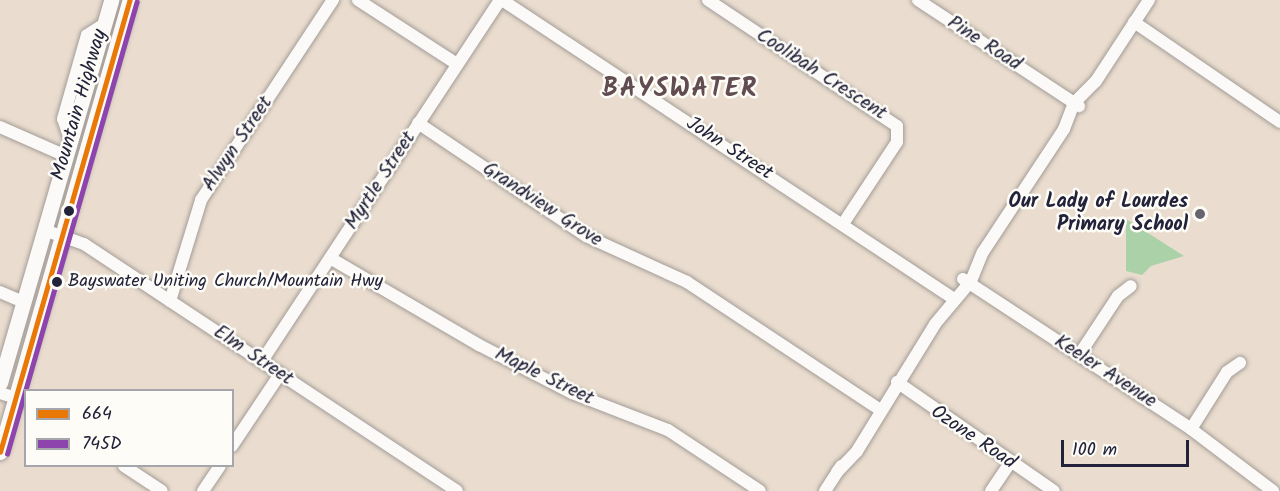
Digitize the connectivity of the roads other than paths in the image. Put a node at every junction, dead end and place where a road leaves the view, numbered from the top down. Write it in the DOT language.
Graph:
graph roads {
  1 [pos="129,0"];
  2 [pos="333,0"];
  3 [pos="358,0"];
  4 [pos="501,0"];
  5 [pos="708,0"];
  6 [pos="918,0"];
  7 [pos="1146,1"];
  8 [pos="106,2"];
  9 [pos="1132,25"];
  10 [pos="457,64"];
  11 [pos="1076,104"];
  12 [pos="1280,122"];
  13 [pos="418,123"];
  14 [pos="0,127"];
  15 [pos="66,156"];
  16 [pos="843,225"];
  17 [pos="44,230"];
  18 [pos="63,236"];
  19 [pos="330,258"];
  20 [pos="967,281"];
  21 [pos="1131,286"];
  22 [pos="0,292"];
  23 [pos="950,296"];
  24 [pos="170,301"];
  25 [pos="24,302"];
  26 [pos="1079,355"];
  27 [pos="262,361"];
  28 [pos="1240,363"];
  29 [pos="280,374"];
  30 [pos="0,384"];
  31 [pos="895,385"];
  32 [pos="0,393"];
  33 [pos="21,399"];
  34 [pos="878,409"];
  35 [pos="1191,429"];
  36 [pos="234,443"];
  37 [pos="0,452"];
  38 [pos="1010,462"];
  39 [pos="127,467"];
  40 [pos="219,467"];
  41 [pos="162,491"];
  42 [pos="203,491"];
  43 [pos="457,491"];
  44 [pos="760,491"];
  45 [pos="825,491"];
  46 [pos="991,491"];
  47 [pos="1054,491"];
  48 [pos="1273,491"];
  1 -- 18 [label="main road, Mountain Highway"];
  2 -- 24 [label="street, Alwyn Street"];
  3 -- 10 [label="street"];
  4 -- 10 [label="street, Myrtle Street"];
  4 -- 16 [label="street, John Street"];
  5 -- 16 [label="street, Coolibah Crescent"];
  6 -- 11 [label="street, Pine Road"];
  7 -- 9 [label="street"];
  8 -- 15 [label="main road, Mountain Highway"];
  9 -- 11 [label="street"];
  9 -- 12 [label="street"];
  10 -- 13 [label="street, Myrtle Street"];
  11 -- 20 [label="street"];
  13 -- 19 [label="street, Myrtle Street"];
  13 -- 34 [label="street, Grandview Grove"];
  14 -- 15 [label="street"];
  15 -- 17 [label="main road, Mountain Highway"];
  16 -- 23 [label="street, John Street"];
  17 -- 18 [label="street, Elm Street"];
  17 -- 25 [label="main road, Mountain Highway"];
  18 -- 24 [label="street, Elm Street"];
  18 -- 33 [label="main road, Mountain Highway"];
  19 -- 27 [label="street, Myrtle Street"];
  19 -- 44 [label="street, Maple Street"];
  20 -- 23 [label="street"];
  20 -- 26 [label="street, Keeler Avenue"];
  21 -- 26 [label="street"];
  22 -- 25 [label="street"];
  23 -- 31 [label="street"];
  24 -- 27 [label="street, Elm Street"];
  25 -- 30 [label="main road, Mountain Highway"];
  26 -- 35 [label="street, Keeler Avenue"];
  27 -- 29 [label="street, Elm Street"];
  28 -- 35 [label="street"];
  29 -- 36 [label="street"];
  29 -- 43 [label="street, Elm Street"];
  31 -- 34 [label="street"];
  31 -- 38 [label="street, Ozone Road"];
  32 -- 33 [label="street"];
  33 -- 37 [label="main road, Mountain Highway"];
  34 -- 45 [label="street"];
  35 -- 48 [label="street, Keeler Avenue"];
  38 -- 46 [label="street"];
  38 -- 47 [label="street, Ozone Road"];
  39 -- 41 [label="street"];
  40 -- 42 [label="street"];
}
